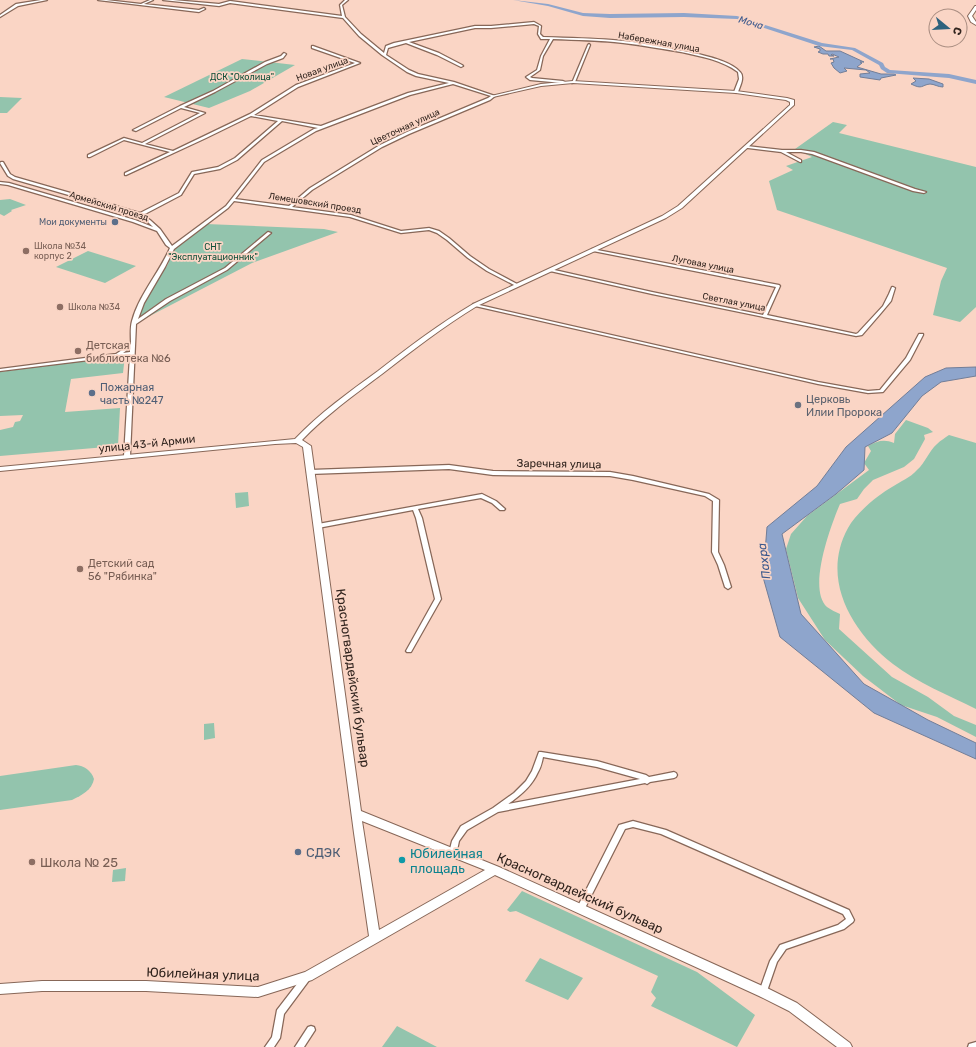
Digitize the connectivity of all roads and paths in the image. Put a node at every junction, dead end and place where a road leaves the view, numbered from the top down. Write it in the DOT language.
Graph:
graph roads {
  1 [pos="46,0"];
  2 [pos="99,0"];
  3 [pos="152,0"];
  4 [pos="164,0"];
  5 [pos="347,0"];
  6 [pos="142,5"];
  7 [pos="976,7"];
  8 [pos="204,9"];
  9 [pos="0,16"];
  10 [pos="344,17"];
  11 [pos="976,24"];
  12 [pos="552,38"];
  13 [pos="406,42"];
  14 [pos="590,45"];
  15 [pos="313,47"];
  16 [pos="285,54"];
  17 [pos="383,54"];
  18 [pos="461,66"];
  19 [pos="563,82"];
  20 [pos="573,82"];
  21 [pos="453,83"];
  22 [pos="736,92"];
  23 [pos="493,96"];
  24 [pos="181,107"];
  25 [pos="251,114"];
  26 [pos="281,120"];
  27 [pos="320,127"];
  28 [pos="135,130"];
  29 [pos="142,144"];
  30 [pos="748,147"];
  31 [pos="782,151"];
  32 [pos="172,152"];
  33 [pos="89,156"];
  34 [pos="800,161"];
  35 [pos="2,163"];
  36 [pos="126,174"];
  37 [pos="0,183"];
  38 [pos="924,192"];
  39 [pos="234,200"];
  40 [pos="290,207"];
  41 [pos="140,215"];
  42 [pos="159,230"];
  43 [pos="269,232"];
  44 [pos="172,248"];
  45 [pos="593,250"];
  46 [pos="550,270"];
  47 [pos="517,285"];
  48 [pos="892,288"];
  49 [pos="475,305"];
  50 [pos="765,316"];
  51 [pos="134,323"];
  52 [pos="920,335"];
  53 [pos="133,344"];
  54 [pos="132,352"];
  55 [pos="116,355"];
  56 [pos="0,370"];
  57 [pos="297,441"];
  58 [pos="127,456"];
  59 [pos="0,469"];
  60 [pos="310,472"];
  61 [pos="414,508"];
  62 [pos="502,509"];
  63 [pos="318,526"];
  64 [pos="728,587"];
  65 [pos="410,651"];
  66 [pos="674,775"];
  67 [pos="647,781"];
  68 [pos="495,810"];
  69 [pos="357,814"];
  70 [pos="453,853"];
  71 [pos="495,870"];
  72 [pos="581,908"];
  73 [pos="375,939"];
  74 [pos="308,976"];
  75 [pos="0,989"];
  76 [pos="763,992"];
  77 [pos="311,1030"];
  78 [pos="976,1046"];
  79 [pos="269,1047"];
  80 [pos="299,1047"];
  81 [pos="846,1047"];
  82 [pos="972,1047"];
  1 -- 9 [label="street"];
  2 -- 6 [label="street"];
  3 -- 6 [label="street"];
  4 -- 10 [label="street"];
  5 -- 10 [label="street"];
  6 -- 8 [label="street"];
  7 -- 11 [label="street"];
  10 -- 17 [label="street"];
  12 -- 13 [label="street"];
  12 -- 19 [label="street"];
  12 -- 22 [label="street, Набережная улица"];
  13 -- 17 [label="street"];
  13 -- 18 [label="street"];
  14 -- 20 [label="street"];
  15 -- 25 [label="street, Новая улица"];
  16 -- 24 [label="street"];
  17 -- 21 [label="street"];
  19 -- 20 [label="street"];
  19 -- 23 [label="street"];
  20 -- 22 [label="street"];
  21 -- 23 [label="street"];
  21 -- 27 [label="street"];
  22 -- 30 [label="street"];
  23 -- 40 [label="street, Цветочная улица"];
  24 -- 28 [label="street"];
  24 -- 29 [label="street"];
  25 -- 26 [label="street"];
  25 -- 32 [label="street, Новая улица"];
  26 -- 27 [label="street"];
  26 -- 41 [label="street"];
  27 -- 39 [label="street"];
  29 -- 32 [label="street"];
  29 -- 33 [label="street"];
  30 -- 31 [label="street"];
  30 -- 45 [label="street"];
  31 -- 34 [label="street"];
  31 -- 38 [label="street"];
  32 -- 36 [label="street, Новая улица"];
  35 -- 41 [label="street"];
  37 -- 42 [label="street, Армейский проезд"];
  39 -- 40 [label="street, Лемешовский проезд"];
  39 -- 44 [label="street"];
  40 -- 47 [label="street, Лемешовский проезд"];
  41 -- 42 [label="street"];
  42 -- 44 [label="street, Армейский проезд"];
  43 -- 51 [label="street"];
  44 -- 51 [label="street"];
  45 -- 46 [label="street"];
  45 -- 50 [label="street, Луговая улица"];
  46 -- 47 [label="street"];
  46 -- 50 [label="street, Светлая улица"];
  47 -- 49 [label="street"];
  48 -- 50 [label="street, Светлая улица"];
  49 -- 52 [label="street"];
  49 -- 57 [label="street"];
  51 -- 53 [label="street"];
  53 -- 54 [label="street"];
  53 -- 55 [label="street"];
  54 -- 55 [label="street"];
  54 -- 58 [label="street"];
  55 -- 56 [label="street"];
  57 -- 58 [label="street, улица 43-й Армии"];
  57 -- 60 [label="street, Красногвардейский бульвар"];
  58 -- 59 [label="street, улица 43-й Армии"];
  60 -- 63 [label="street, Красногвардейский бульвар"];
  60 -- 64 [label="street, Заречная улица"];
  61 -- 62 [label="street"];
  61 -- 63 [label="street"];
  61 -- 65 [label="street"];
  63 -- 69 [label="street, Красногвардейский бульвар"];
  66 -- 67 [label="street"];
  67 -- 68 [label="street"];
  67 -- 68 [label="street"];
  68 -- 70 [label="street"];
  69 -- 70 [label="street, Красногвардейский бульвар"];
  69 -- 73 [label="street"];
  70 -- 71 [label="street, Красногвардейский бульвар"];
  71 -- 72 [label="street, Красногвардейский бульвар"];
  71 -- 73 [label="street, Юбилейная улица"];
  72 -- 76 [label="street, Красногвардейский бульвар"];
  72 -- 76 [label="street"];
  73 -- 74 [label="street, Юбилейная улица"];
  74 -- 75 [label="street, Юбилейная улица"];
  74 -- 79 [label="street"];
  76 -- 81 [label="street, Красногвардейский бульвар"];
  77 -- 80 [label="street"];
  78 -- 82 [label="street"];
}
